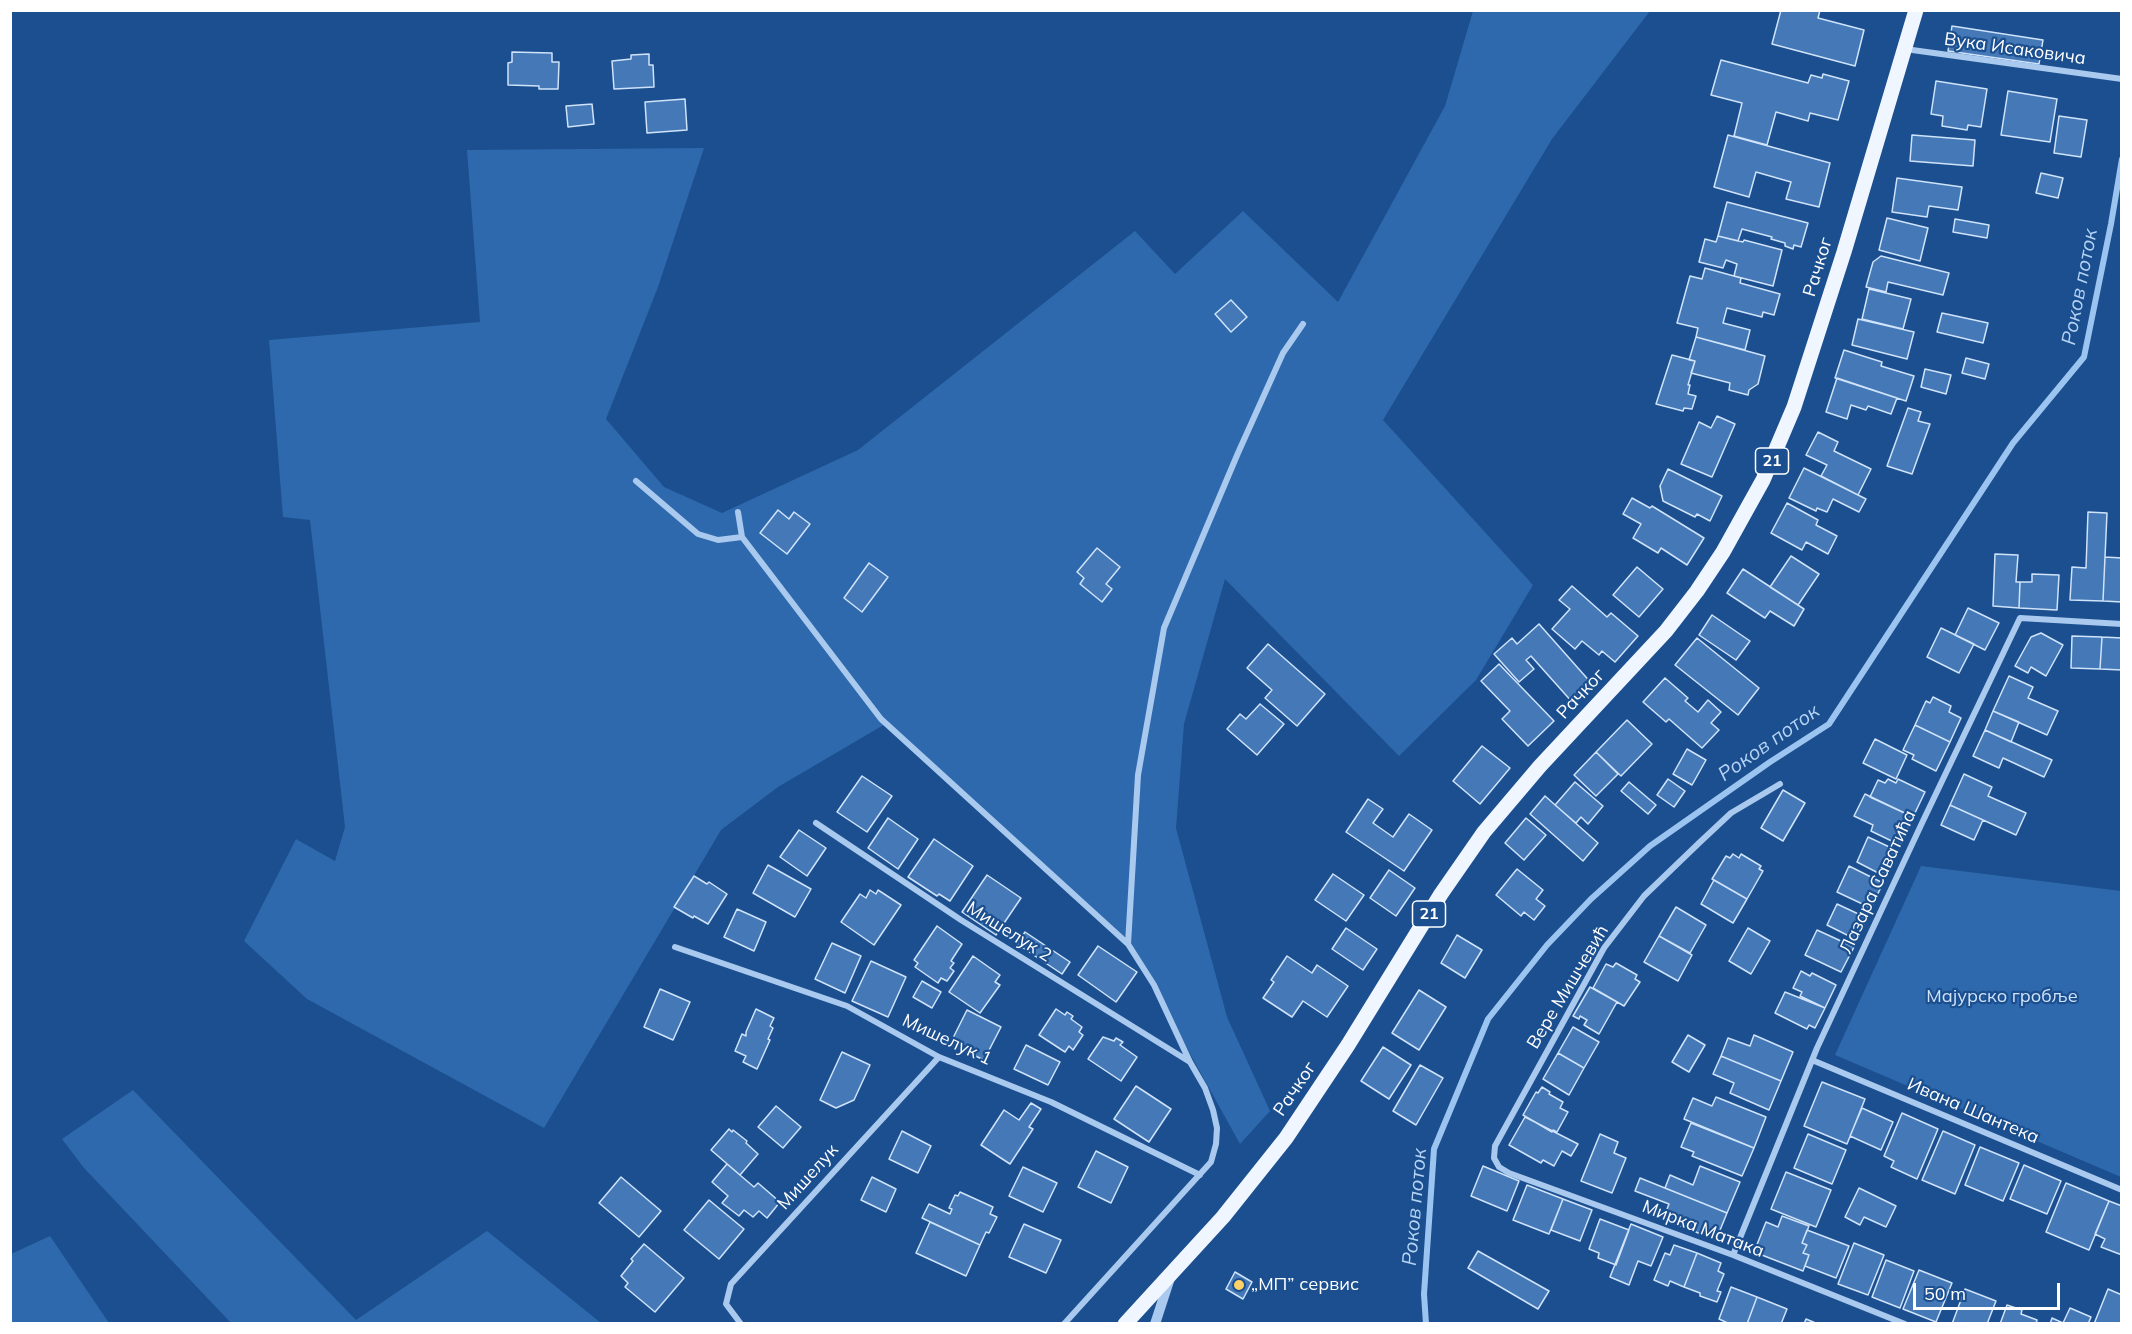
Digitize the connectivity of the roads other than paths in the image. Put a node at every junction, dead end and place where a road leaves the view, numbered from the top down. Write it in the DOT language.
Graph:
graph roads {
  1 [pos="1916,10"];
  2 [pos="1905,49"];
  3 [pos="2121,79"];
  4 [pos="1303,324"];
  5 [pos="636,481"];
  6 [pos="738,512"];
  7 [pos="742,537"];
  8 [pos="2121,624"];
  9 [pos="1780,784"];
  10 [pos="816,823"];
  11 [pos="1128,944"];
  12 [pos="675,947"];
  13 [pos="939,1056"];
  14 [pos="1812,1060"];
  15 [pos="1190,1062"];
  16 [pos="1494,1158"];
  17 [pos="1200,1175"];
  18 [pos="2121,1190"];
  19 [pos="1732,1255"];
  20 [pos="1171,1274"];
  21 [pos="741,1323"];
  22 [pos="1064,1323"];
  23 [pos="1125,1323"];
  24 [pos="1155,1323"];
  25 [pos="1905,1323"];
  1 -- 2 [label="main road, Рачког / 21"];
  2 -- 3 [label="street, Вука Исаковича"];
  2 -- 20 [label="main road, Рачког / 21"];
  4 -- 11 [label="street"];
  5 -- 7 [label="street"];
  6 -- 7 [label="street"];
  7 -- 11 [label="street"];
  8 -- 14 [label="street, Лазара Саватића"];
  9 -- 16 [label="street, Вере Мишчевић"];
  10 -- 15 [label="street, Мишелук 2"];
  11 -- 15 [label="street"];
  12 -- 13 [label="street, Мишелук 1"];
  13 -- 17 [label="street, Мишелук 1"];
  13 -- 21 [label="street, Мишелук"];
  14 -- 18 [label="street, Ивана Шантека"];
  14 -- 19 [label="street, Лазара Саватића"];
  15 -- 17 [label="street"];
  16 -- 19 [label="street, Мирка Матака"];
  17 -- 22 [label="street"];
  19 -- 25 [label="street, Мирка Матака"];
  20 -- 23 [label="main road, Рачког / 21"];
  20 -- 24 [label="street"];
}
